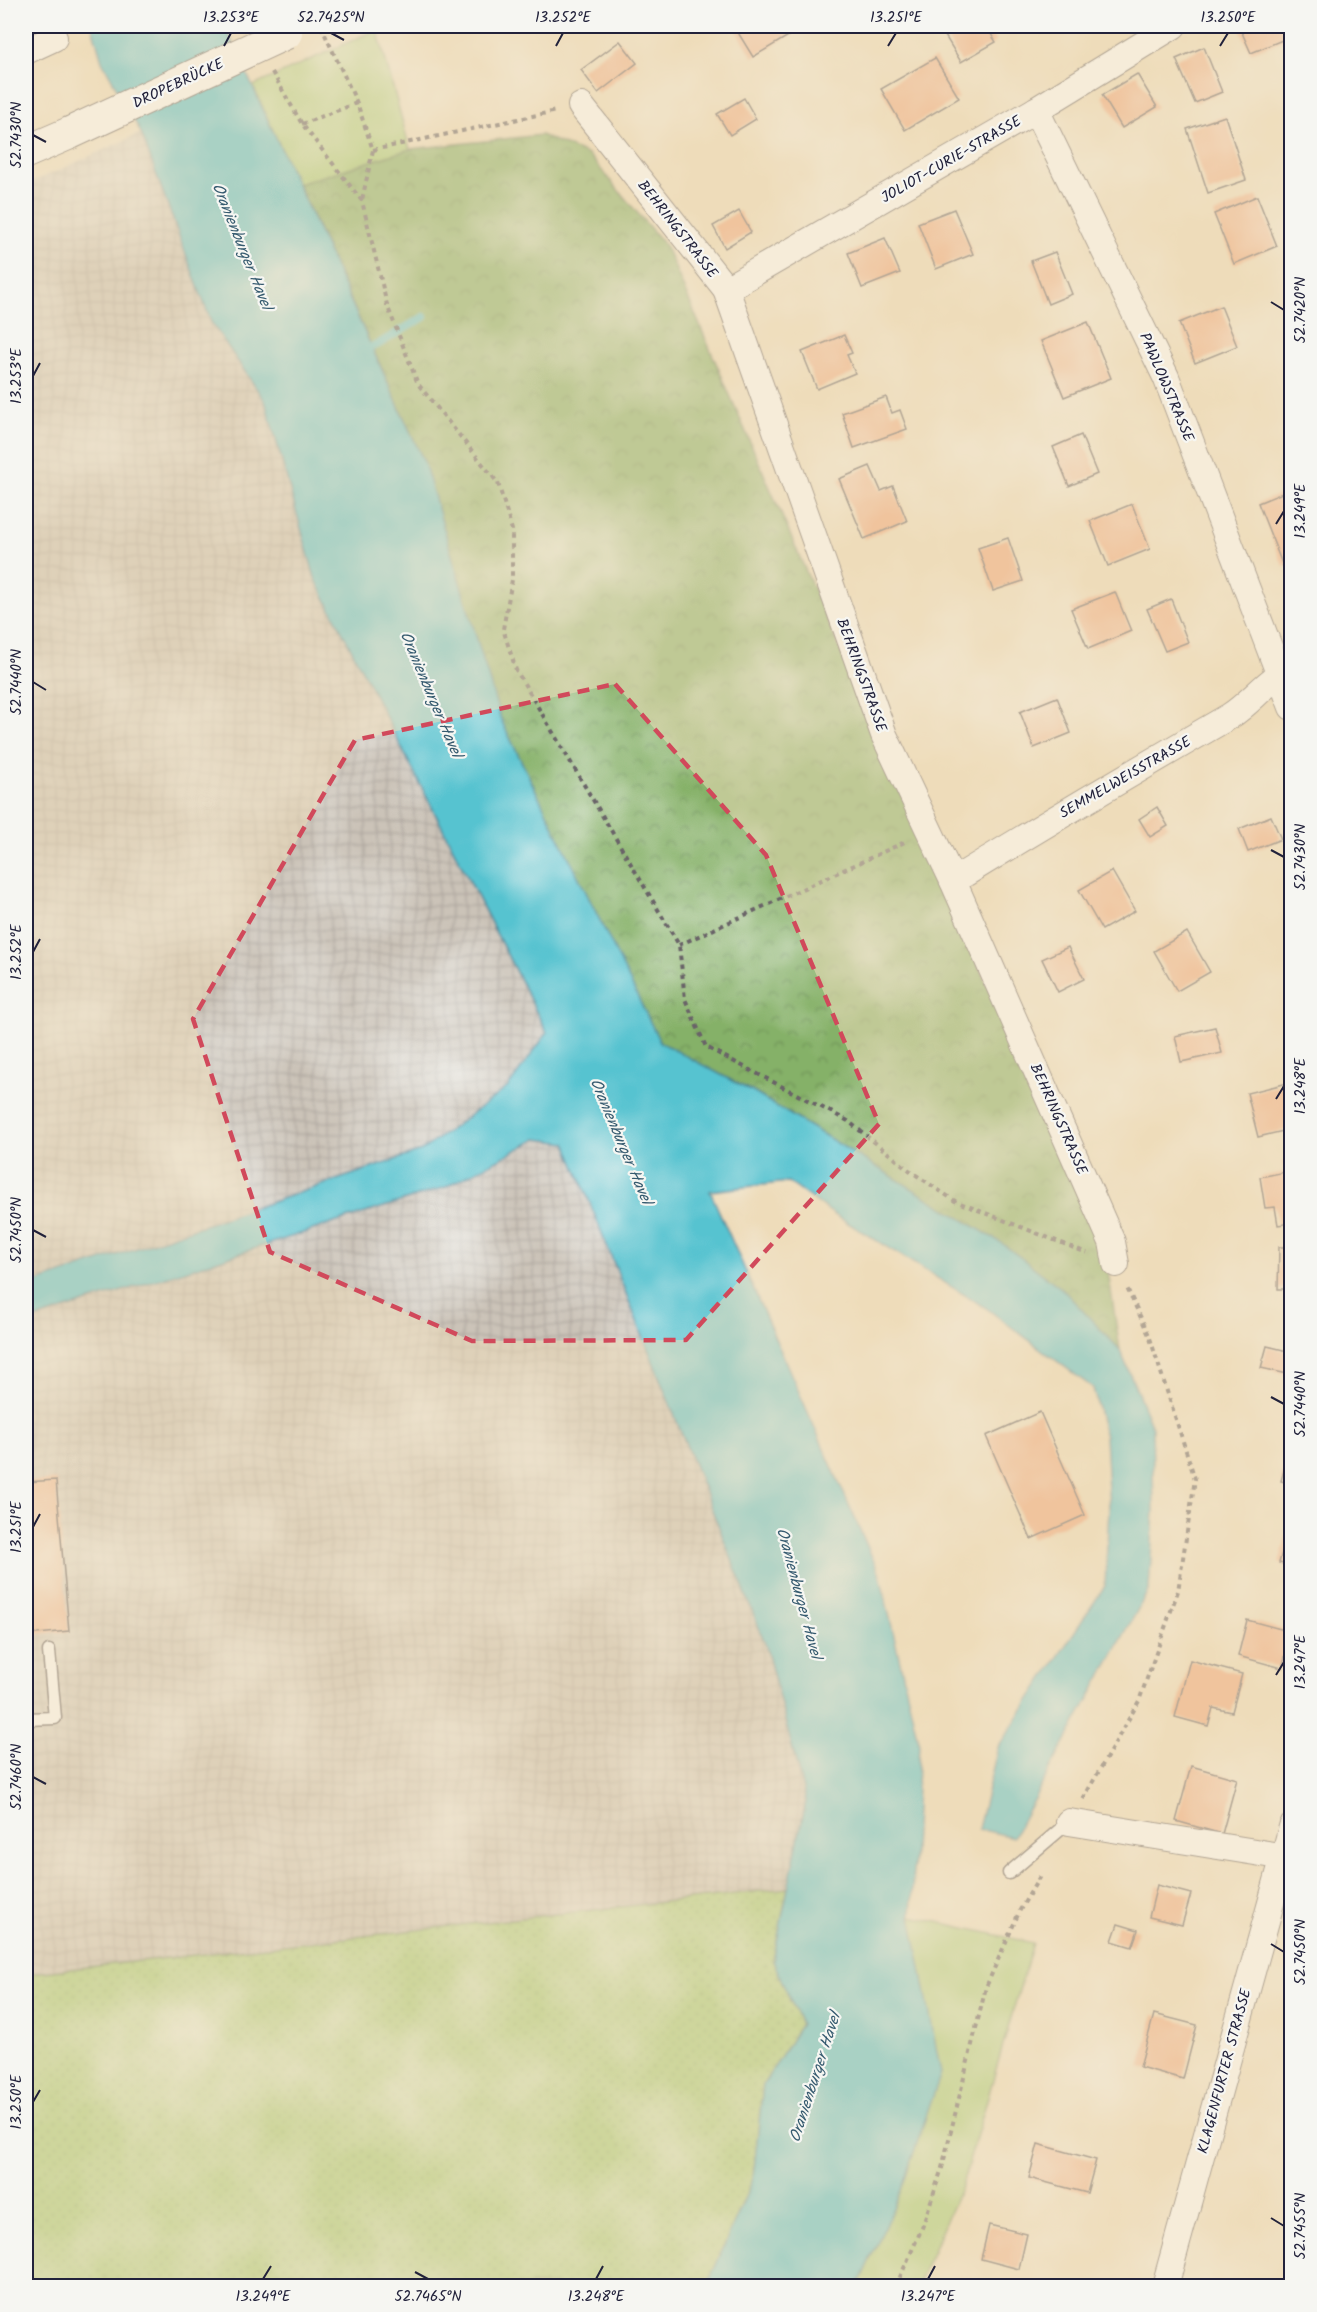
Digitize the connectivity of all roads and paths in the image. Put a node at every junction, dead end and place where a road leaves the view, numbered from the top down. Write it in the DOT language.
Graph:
graph roads {
  1 [pos="321,26"];
  2 [pos="1173,26"];
  3 [pos="294,29"];
  4 [pos="54,38"];
  5 [pos="26,51"];
  6 [pos="267,65"];
  7 [pos="357,103"];
  8 [pos="581,106"];
  9 [pos="1036,110"];
  10 [pos="302,124"];
  11 [pos="373,150"];
  12 [pos="26,152"];
  13 [pos="362,201"];
  14 [pos="726,289"];
  15 [pos="1286,671"];
  16 [pos="1292,707"];
  17 [pos="929,831"];
  18 [pos="953,881"];
  19 [pos="679,945"];
  20 [pos="1116,1264"];
  21 [pos="49,1651"];
  22 [pos="26,1719"];
  23 [pos="1069,1822"];
  24 [pos="1292,1827"];
  25 [pos="1287,1857"];
  26 [pos="1042,1871"];
  27 [pos="1009,1873"];
  28 [pos="896,2286"];
  29 [pos="1165,2286"];
  1 -- 7 [label="path"];
  2 -- 9 [label="street, JOLIOT-CURIE-STRASSE"];
  3 -- 12 [label="street, DROPEBRÜCKE, bridge"];
  4 -- 5 [label="street"];
  6 -- 10 [label="path"];
  7 -- 10 [label="path"];
  7 -- 11 [label="path"];
  8 -- 11 [label="path"];
  8 -- 14 [label="street, BEHRINGSTRASSE"];
  9 -- 14 [label="street, JOLIOT-CURIE-STRASSE"];
  9 -- 15 [label="street, PAWLOWSTRASSE"];
  10 -- 13 [label="path"];
  11 -- 13 [label="path"];
  13 -- 19 [label="path"];
  14 -- 17 [label="street, BEHRINGSTRASSE"];
  15 -- 16 [label="street"];
  15 -- 18 [label="street, SEMMELWEISSTRASSE"];
  17 -- 18 [label="street, BEHRINGSTRASSE"];
  17 -- 19 [label="path"];
  18 -- 20 [label="street, BEHRINGSTRASSE"];
  19 -- 20 [label="path"];
  20 -- 23 [label="path"];
  21 -- 22 [label="lane"];
  23 -- 25 [label="street"];
  23 -- 27 [label="lane"];
  24 -- 25 [label="street, KLAGENFURTER STRASSE"];
  25 -- 29 [label="street, KLAGENFURTER STRASSE"];
  26 -- 28 [label="path"];
}
